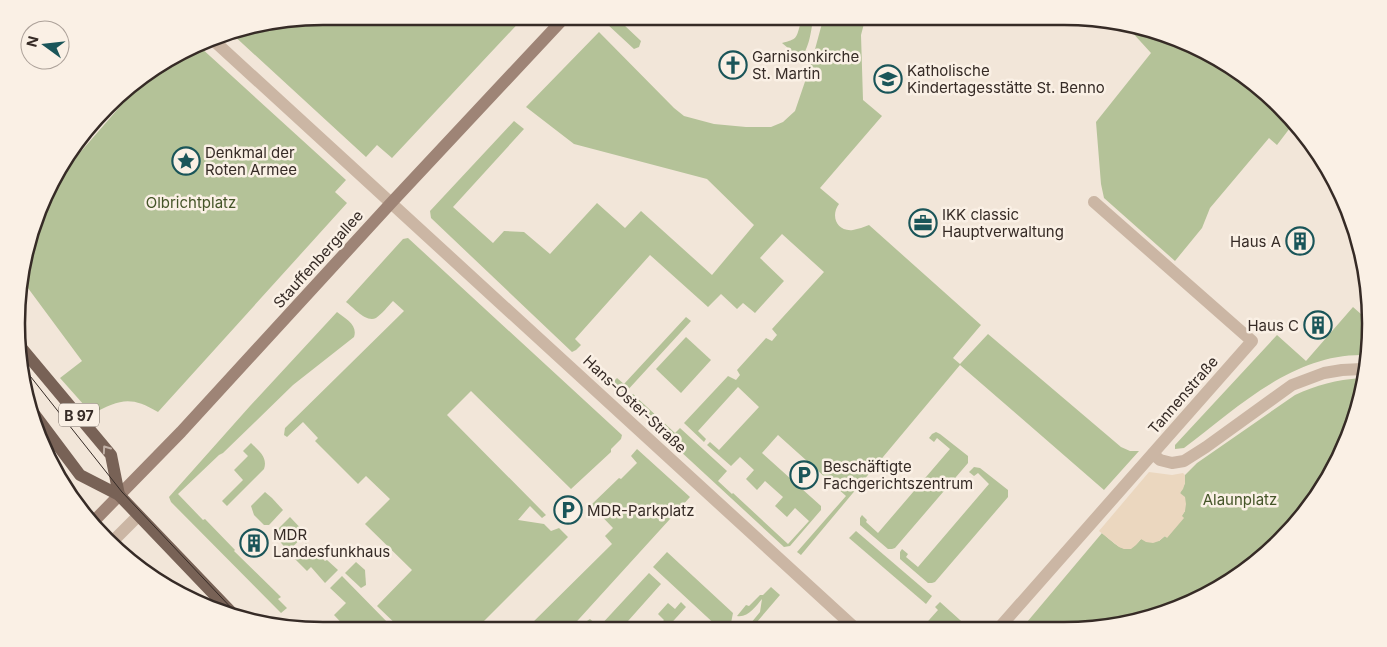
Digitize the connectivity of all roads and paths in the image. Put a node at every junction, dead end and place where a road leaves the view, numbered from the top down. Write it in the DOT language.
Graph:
graph roads {
  1 [pos="558,25"];
  2 [pos="218,45"];
  3 [pos="1094,202"];
  4 [pos="391,203"];
  5 [pos="27,354"];
  6 [pos="1358,369"];
  7 [pos="44,428"];
  8 [pos="1153,454"];
  9 [pos="120,495"];
  10 [pos="138,516"];
  11 [pos="97,518"];
  12 [pos="116,538"];
  13 [pos="224,604"];
  14 [pos="848,622"];
  15 [pos="1004,622"];
  1 -- 4 [label="main road, Stauffenbergallee"];
  2 -- 4 [label="street"];
  3 -- 8 [label="street, Tannenstraße"];
  4 -- 9 [label="main road, Stauffenbergallee"];
  4 -- 14 [label="street, Hans-Oster-Straße"];
  9 -- 5 [label="main road, B 97, one-way"];
  6 -- 8 [label="street"];
  7 -- 9 [label="main road, B 97"];
  8 -- 15 [label="street, Tannenstraße"];
  9 -- 10 [label="main road, B 97"];
  9 -- 11 [label="main road, Stauffenbergallee"];
  10 -- 12 [label="street"];
  10 -- 13 [label="main road, B 97"];
}
